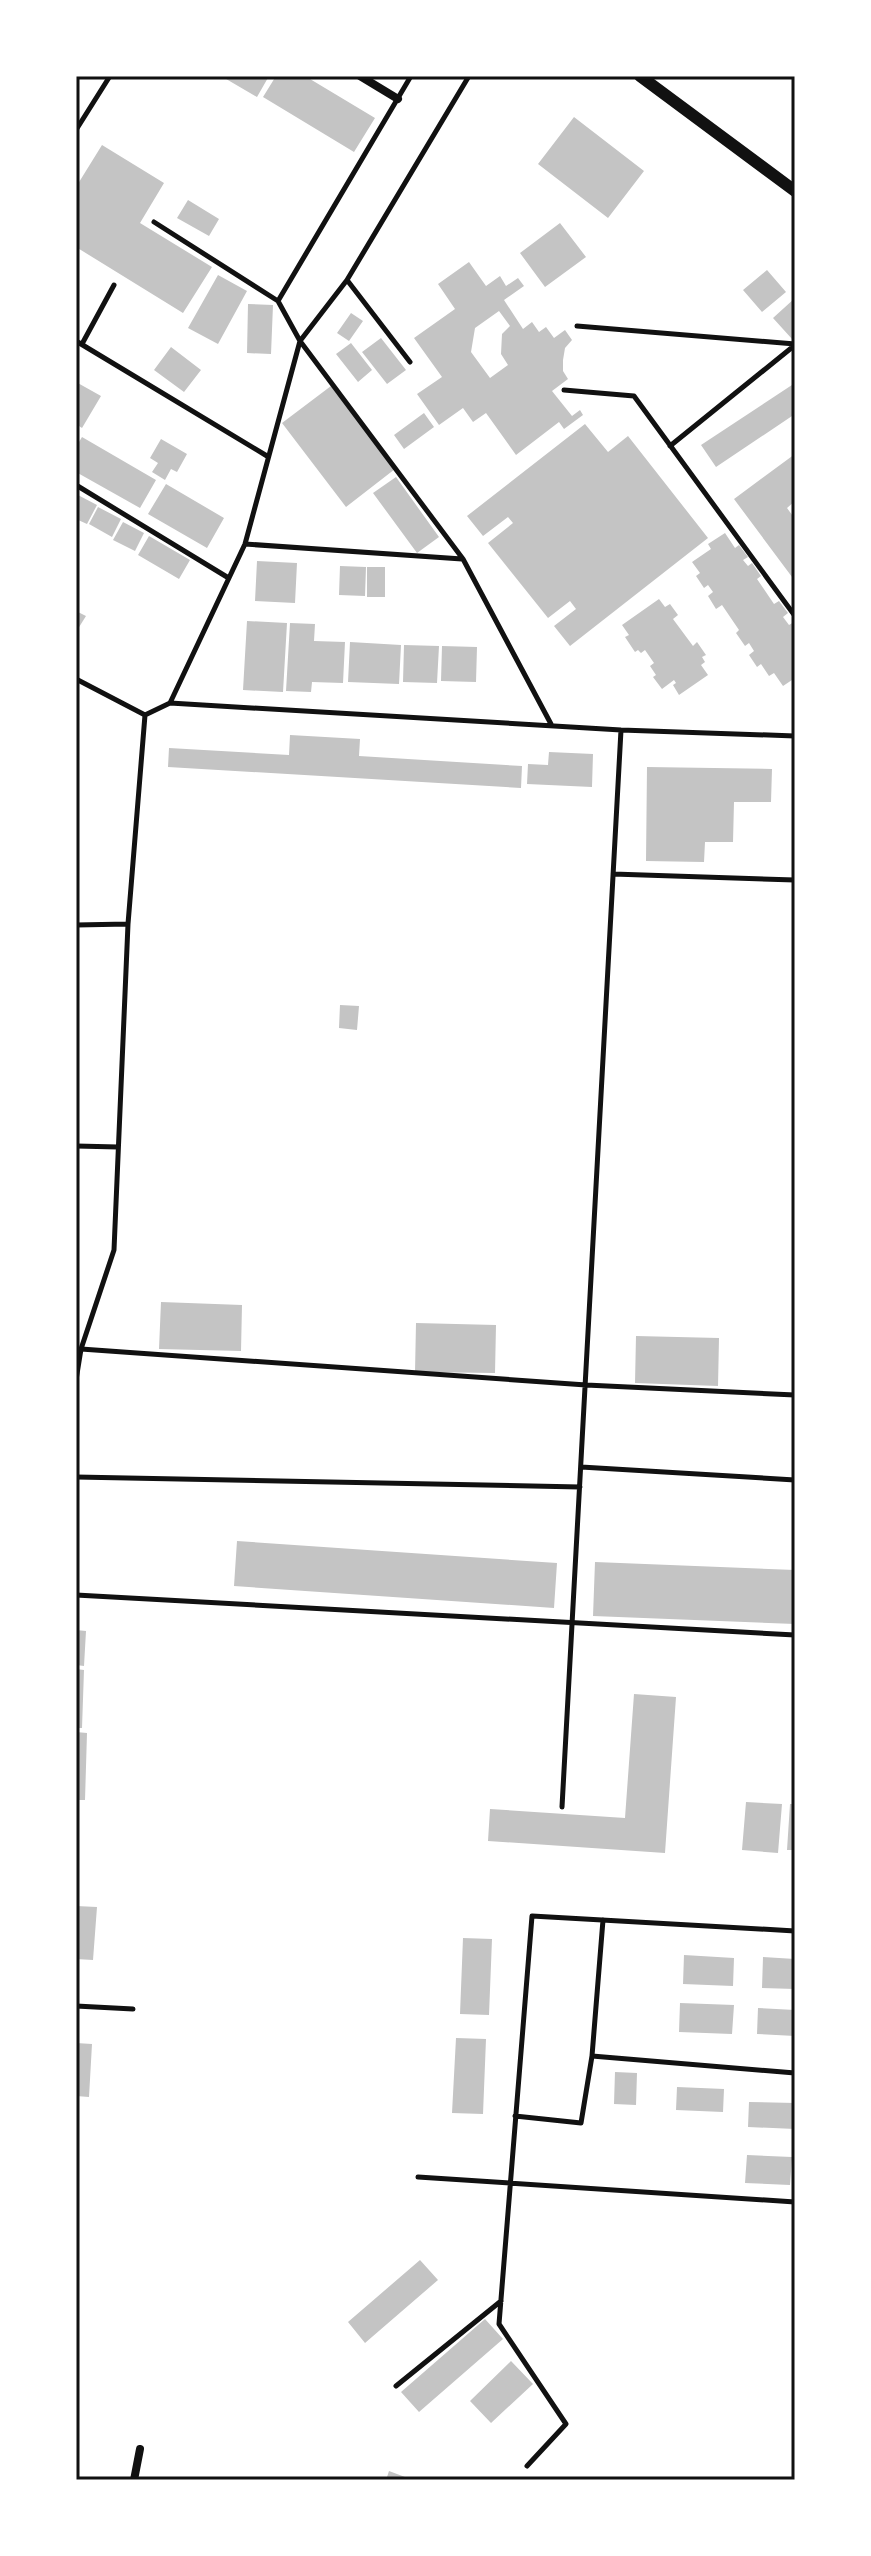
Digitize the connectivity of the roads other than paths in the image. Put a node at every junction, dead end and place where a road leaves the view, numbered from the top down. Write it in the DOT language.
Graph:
graph roads {
  1 [pos="110,76"];
  2 [pos="360,76"];
  3 [pos="411,76"];
  4 [pos="469,76"];
  5 [pos="640,76"];
  6 [pos="398,99"];
  7 [pos="76,130"];
  8 [pos="795,191"];
  9 [pos="154,222"];
  10 [pos="347,280"];
  11 [pos="114,285"];
  12 [pos="278,301"];
  13 [pos="577,326"];
  14 [pos="300,341"];
  15 [pos="79,342"];
  16 [pos="795,344"];
  17 [pos="410,362"];
  18 [pos="564,390"];
  19 [pos="670,446"];
  20 [pos="267,456"];
  21 [pos="76,485"];
  22 [pos="245,544"];
  23 [pos="463,559"];
  24 [pos="227,577"];
  25 [pos="795,616"];
  26 [pos="76,679"];
  27 [pos="170,703"];
  28 [pos="145,715"];
  29 [pos="551,724"];
  30 [pos="621,730"];
  31 [pos="795,736"];
  32 [pos="613,874"];
  33 [pos="795,880"];
  34 [pos="128,924"];
  35 [pos="76,925"];
  36 [pos="76,1146"];
  37 [pos="118,1147"];
  38 [pos="79,1351"];
  39 [pos="76,1380"];
  40 [pos="586,1385"];
  41 [pos="795,1395"];
  42 [pos="581,1467"];
  43 [pos="76,1477"];
  44 [pos="795,1480"];
  45 [pos="580,1487"];
  46 [pos="76,1595"];
  47 [pos="573,1622"];
  48 [pos="795,1635"];
  49 [pos="562,1807"];
  50 [pos="603,1920"];
  51 [pos="795,1931"];
  52 [pos="76,2006"];
  53 [pos="133,2009"];
  54 [pos="592,2056"];
  55 [pos="795,2073"];
  56 [pos="515,2116"];
  57 [pos="418,2177"];
  58 [pos="509,2182"];
  59 [pos="795,2202"];
  60 [pos="501,2300"];
  61 [pos="396,2386"];
  62 [pos="140,2449"];
  63 [pos="527,2466"];
  64 [pos="134,2480"];
  1 -- 7 [label="lane"];
  2 -- 6 [label="street"];
  3 -- 6 [label="lane"];
  4 -- 10 [label="lane"];
  5 -- 8 [label="street"];
  6 -- 12 [label="lane"];
  9 -- 12 [label="lane"];
  10 -- 14 [label="lane"];
  10 -- 17 [label="lane"];
  11 -- 15 [label="lane"];
  12 -- 14 [label="lane"];
  13 -- 16 [label="lane"];
  14 -- 20 [label="lane"];
  14 -- 23 [label="lane"];
  15 -- 20 [label="lane"];
  16 -- 19 [label="lane"];
  18 -- 19 [label="lane"];
  19 -- 25 [label="lane"];
  20 -- 22 [label="lane"];
  21 -- 24 [label="lane"];
  22 -- 23 [label="lane"];
  22 -- 24 [label="lane"];
  23 -- 29 [label="lane"];
  24 -- 27 [label="lane"];
  26 -- 28 [label="lane"];
  27 -- 28 [label="lane"];
  27 -- 29 [label="lane"];
  28 -- 34 [label="lane"];
  29 -- 30 [label="lane"];
  30 -- 31 [label="lane"];
  30 -- 32 [label="lane"];
  32 -- 33 [label="lane"];
  32 -- 40 [label="lane"];
  34 -- 35 [label="lane"];
  34 -- 37 [label="lane"];
  36 -- 37 [label="lane"];
  37 -- 38 [label="lane"];
  38 -- 39 [label="lane"];
  38 -- 40 [label="lane"];
  40 -- 41 [label="lane"];
  40 -- 42 [label="lane"];
  42 -- 44 [label="lane"];
  42 -- 45 [label="lane"];
  43 -- 45 [label="lane"];
  45 -- 47 [label="lane"];
  46 -- 47 [label="lane"];
  47 -- 48 [label="lane"];
  47 -- 49 [label="lane"];
  50 -- 51 [label="lane"];
  50 -- 54 [label="lane"];
  50 -- 56 [label="lane"];
  52 -- 53 [label="lane"];
  54 -- 55 [label="lane"];
  54 -- 56 [label="lane"];
  56 -- 58 [label="lane"];
  57 -- 58 [label="lane"];
  58 -- 59 [label="lane"];
  58 -- 60 [label="lane"];
  60 -- 61 [label="lane"];
  60 -- 63 [label="lane"];
  62 -- 64 [label="street"];
}
